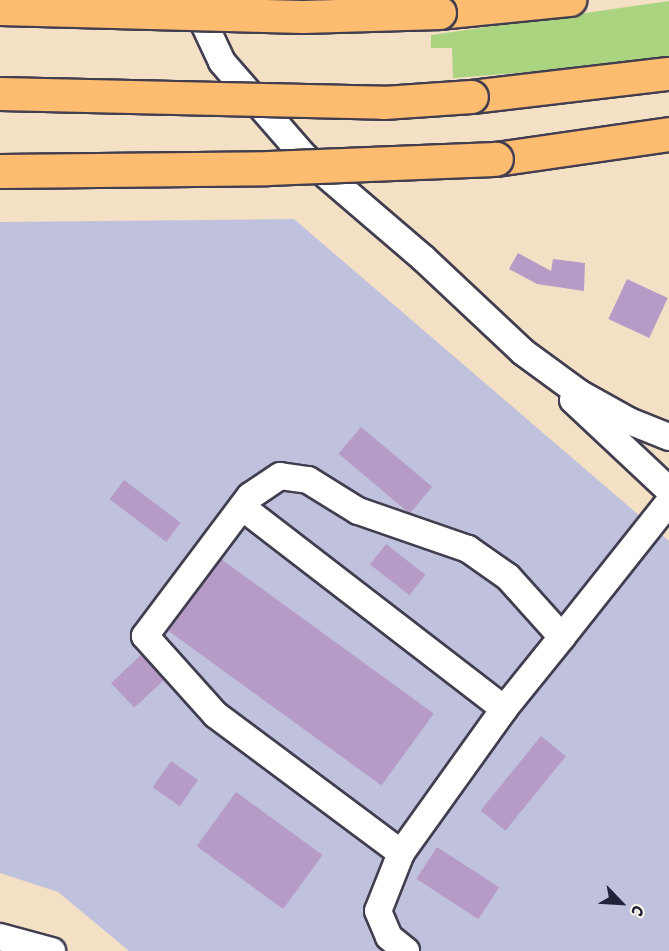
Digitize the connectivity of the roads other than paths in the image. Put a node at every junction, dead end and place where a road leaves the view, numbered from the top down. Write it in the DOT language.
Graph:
graph roads {
  1 [pos="194,0"];
  2 [pos="243,0"];
  3 [pos="570,0"];
  4 [pos="0,9"];
  5 [pos="204,29"];
  6 [pos="669,74"];
  7 [pos="0,94"];
  8 [pos="669,134"];
  9 [pos="0,171"];
  10 [pos="523,352"];
  11 [pos="669,437"];
  12 [pos="669,490"];
  13 [pos="669,502"];
  14 [pos="242,507"];
  15 [pos="562,637"];
  16 [pos="504,709"];
  17 [pos="401,853"];
  18 [pos="0,937"];
  19 [pos="52,951"];
  20 [pos="406,951"];
  1 -- 5 [label="street"];
  2 -- 5 [label="street"];
  3 -- 4 [label="main road, bridge"];
  5 -- 10 [label="street"];
  6 -- 7 [label="main road, bridge"];
  8 -- 9 [label="highway, bridge"];
  10 -- 11 [label="street"];
  10 -- 12 [label="street"];
  13 -- 15 [label="street"];
  14 -- 15 [label="street"];
  14 -- 16 [label="street"];
  14 -- 17 [label="street"];
  15 -- 16 [label="street"];
  16 -- 17 [label="street"];
  17 -- 20 [label="street"];
  18 -- 19 [label="street"];
}
